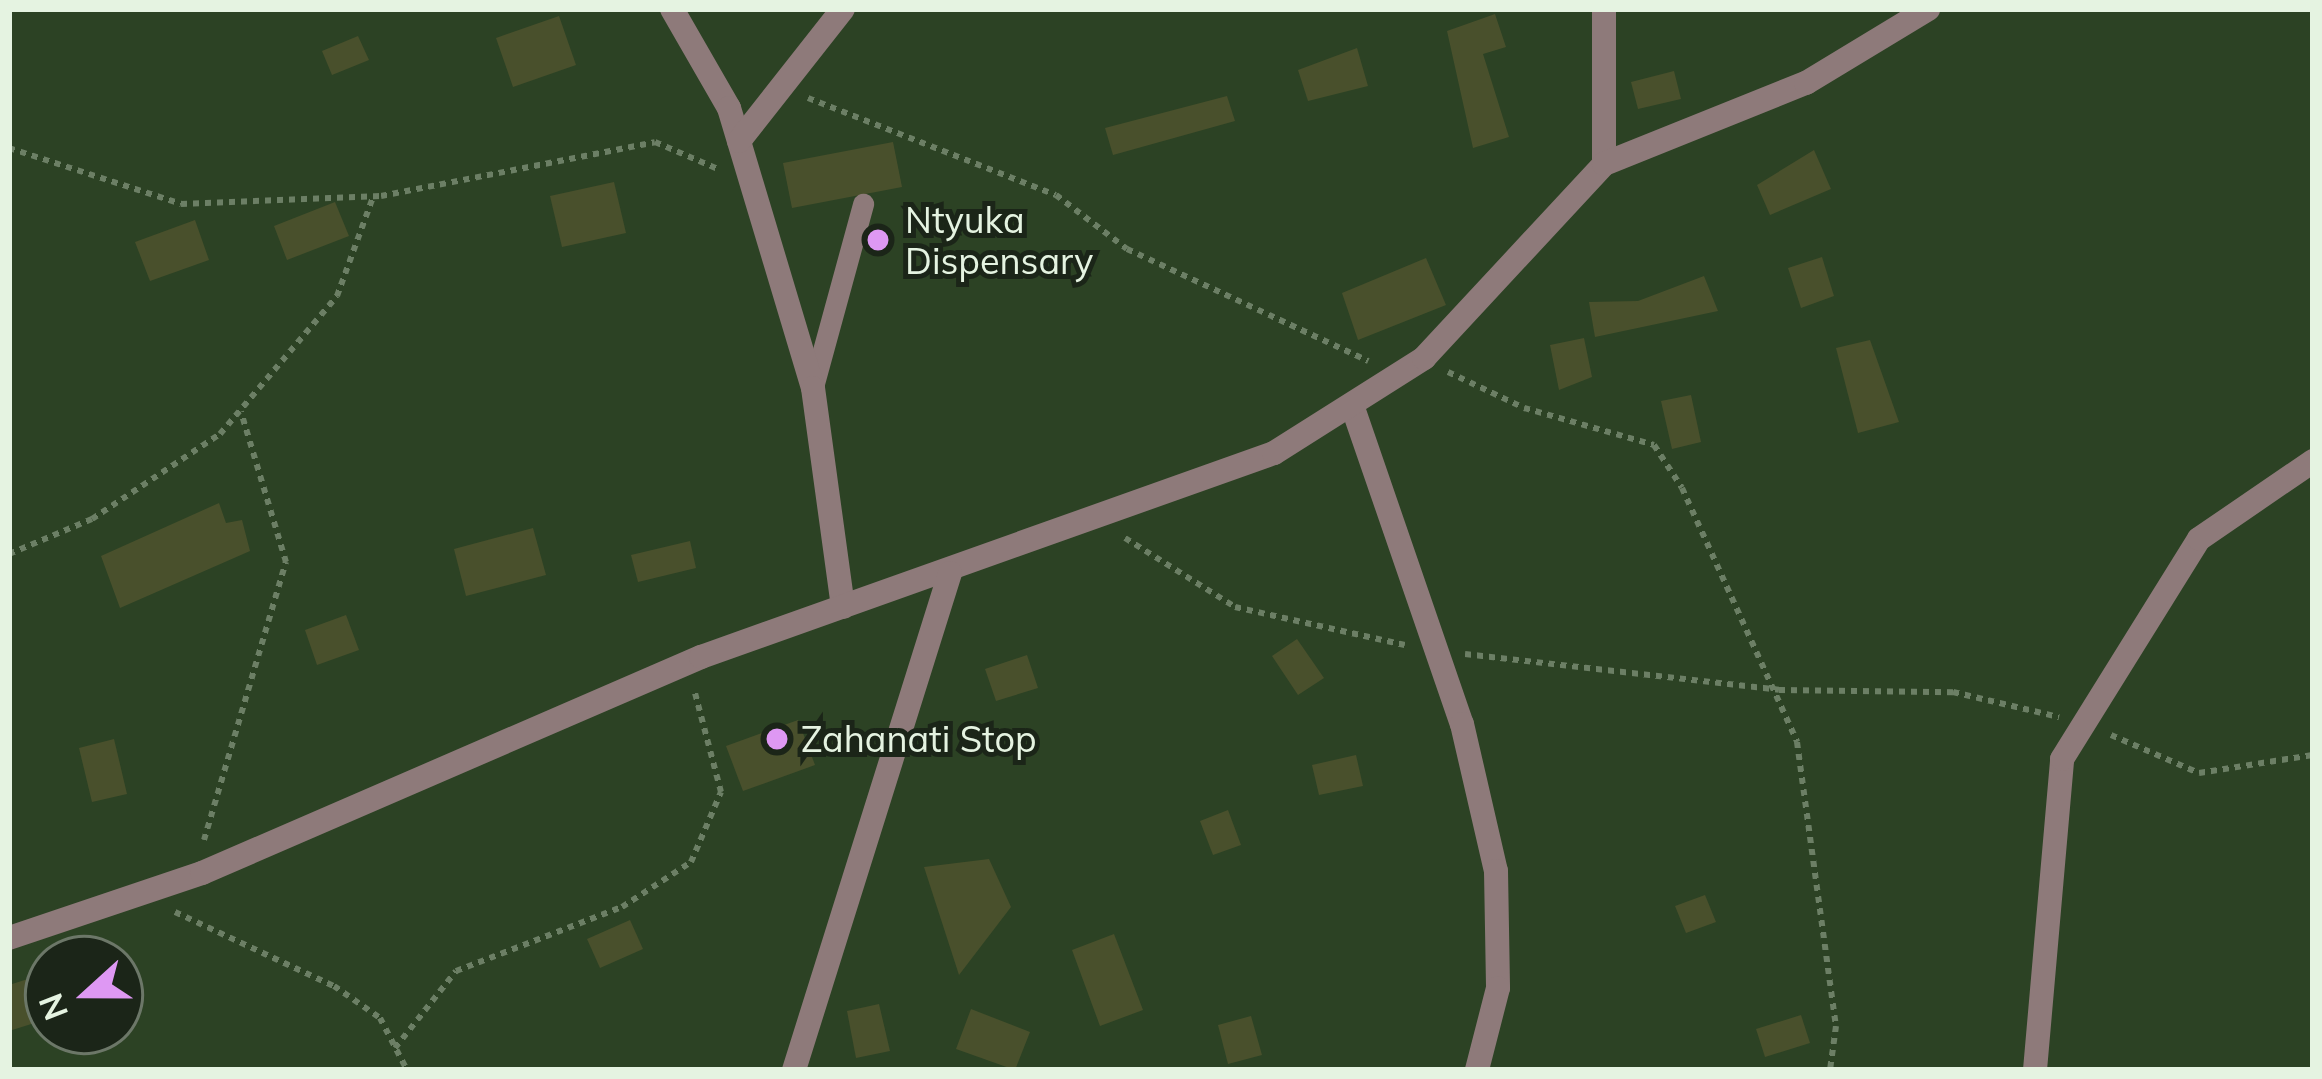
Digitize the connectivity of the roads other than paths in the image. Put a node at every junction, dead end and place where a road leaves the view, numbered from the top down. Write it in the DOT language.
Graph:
graph roads {
  1 [pos="672,9"];
  2 [pos="843,9"];
  3 [pos="1604,9"];
  4 [pos="1928,9"];
  5 [pos="739,141"];
  6 [pos="1604,164"];
  7 [pos="863,203"];
  8 [pos="813,388"];
  9 [pos="1353,408"];
  10 [pos="2313,461"];
  11 [pos="950,573"];
  12 [pos="843,607"];
  13 [pos="9,938"];
  14 [pos="794,1070"];
  15 [pos="1477,1070"];
  16 [pos="2035,1070"];
  1 -- 5 [label="street"];
  2 -- 5 [label="street"];
  3 -- 6 [label="street"];
  4 -- 6 [label="street"];
  5 -- 8 [label="street"];
  6 -- 9 [label="street"];
  7 -- 8 [label="lane"];
  8 -- 12 [label="street"];
  9 -- 11 [label="street"];
  9 -- 15 [label="street"];
  10 -- 16 [label="street"];
  11 -- 12 [label="street"];
  11 -- 14 [label="street"];
  12 -- 13 [label="street"];
}
